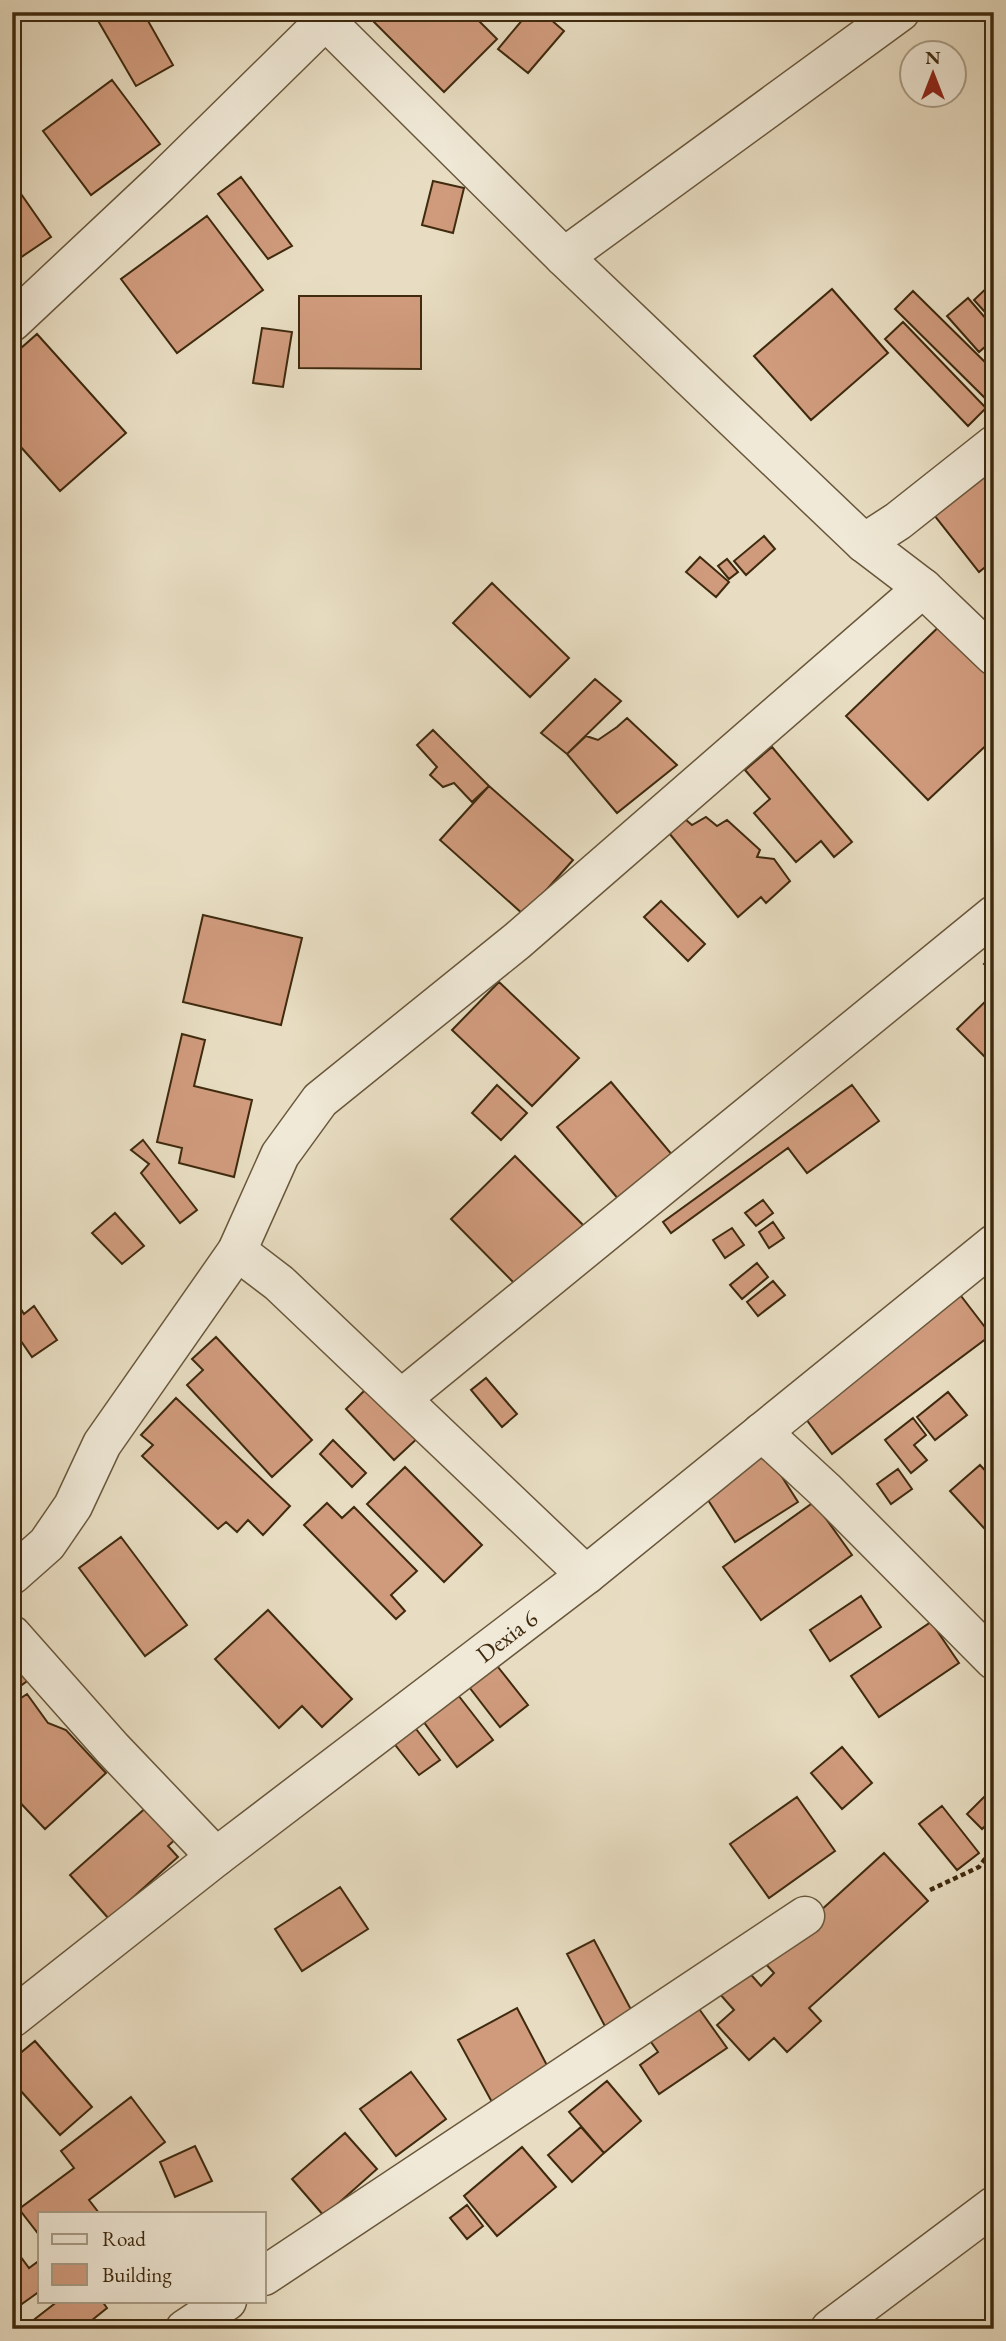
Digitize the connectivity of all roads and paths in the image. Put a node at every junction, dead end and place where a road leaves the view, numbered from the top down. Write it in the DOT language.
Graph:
graph roads {
  1 [pos="900,12"];
  2 [pos="330,17"];
  3 [pos="564,257"];
  4 [pos="12,322"];
  5 [pos="994,445"];
  6 [pos="864,543"];
  7 [pos="923,588"];
  8 [pos="994,656"];
  9 [pos="994,915"];
  10 [pos="994,1244"];
  11 [pos="237,1251"];
  12 [pos="401,1399"];
  13 [pos="762,1432"];
  14 [pos="12,1575"];
  15 [pos="586,1575"];
  16 [pos="12,1635"];
  17 [pos="994,1660"];
  18 [pos="994,1847"];
  19 [pos="216,1857"];
  20 [pos="930,1890"];
  21 [pos="805,1916"];
  22 [pos="12,2018"];
  23 [pos="994,2206"];
  24 [pos="266,2275"];
  25 [pos="226,2302"];
  26 [pos="185,2329"];
  27 [pos="830,2329"];
  1 -- 3 [label="street"];
  2 -- 3 [label="street"];
  2 -- 4 [label="street"];
  3 -- 6 [label="street"];
  5 -- 6 [label="street"];
  6 -- 7 [label="street"];
  7 -- 8 [label="street"];
  7 -- 11 [label="street"];
  9 -- 12 [label="street"];
  10 -- 13 [label="street, Dexia 6"];
  11 -- 12 [label="street"];
  11 -- 14 [label="street"];
  12 -- 15 [label="street"];
  13 -- 15 [label="street, Dexia 6"];
  13 -- 17 [label="street"];
  15 -- 19 [label="street, Dexia 6"];
  16 -- 19 [label="street"];
  18 -- 20 [label="path"];
  19 -- 22 [label="street, Dexia 6"];
  21 -- 24 [label="street"];
  23 -- 27 [label="street"];
  25 -- 26 [label="street"];
}
